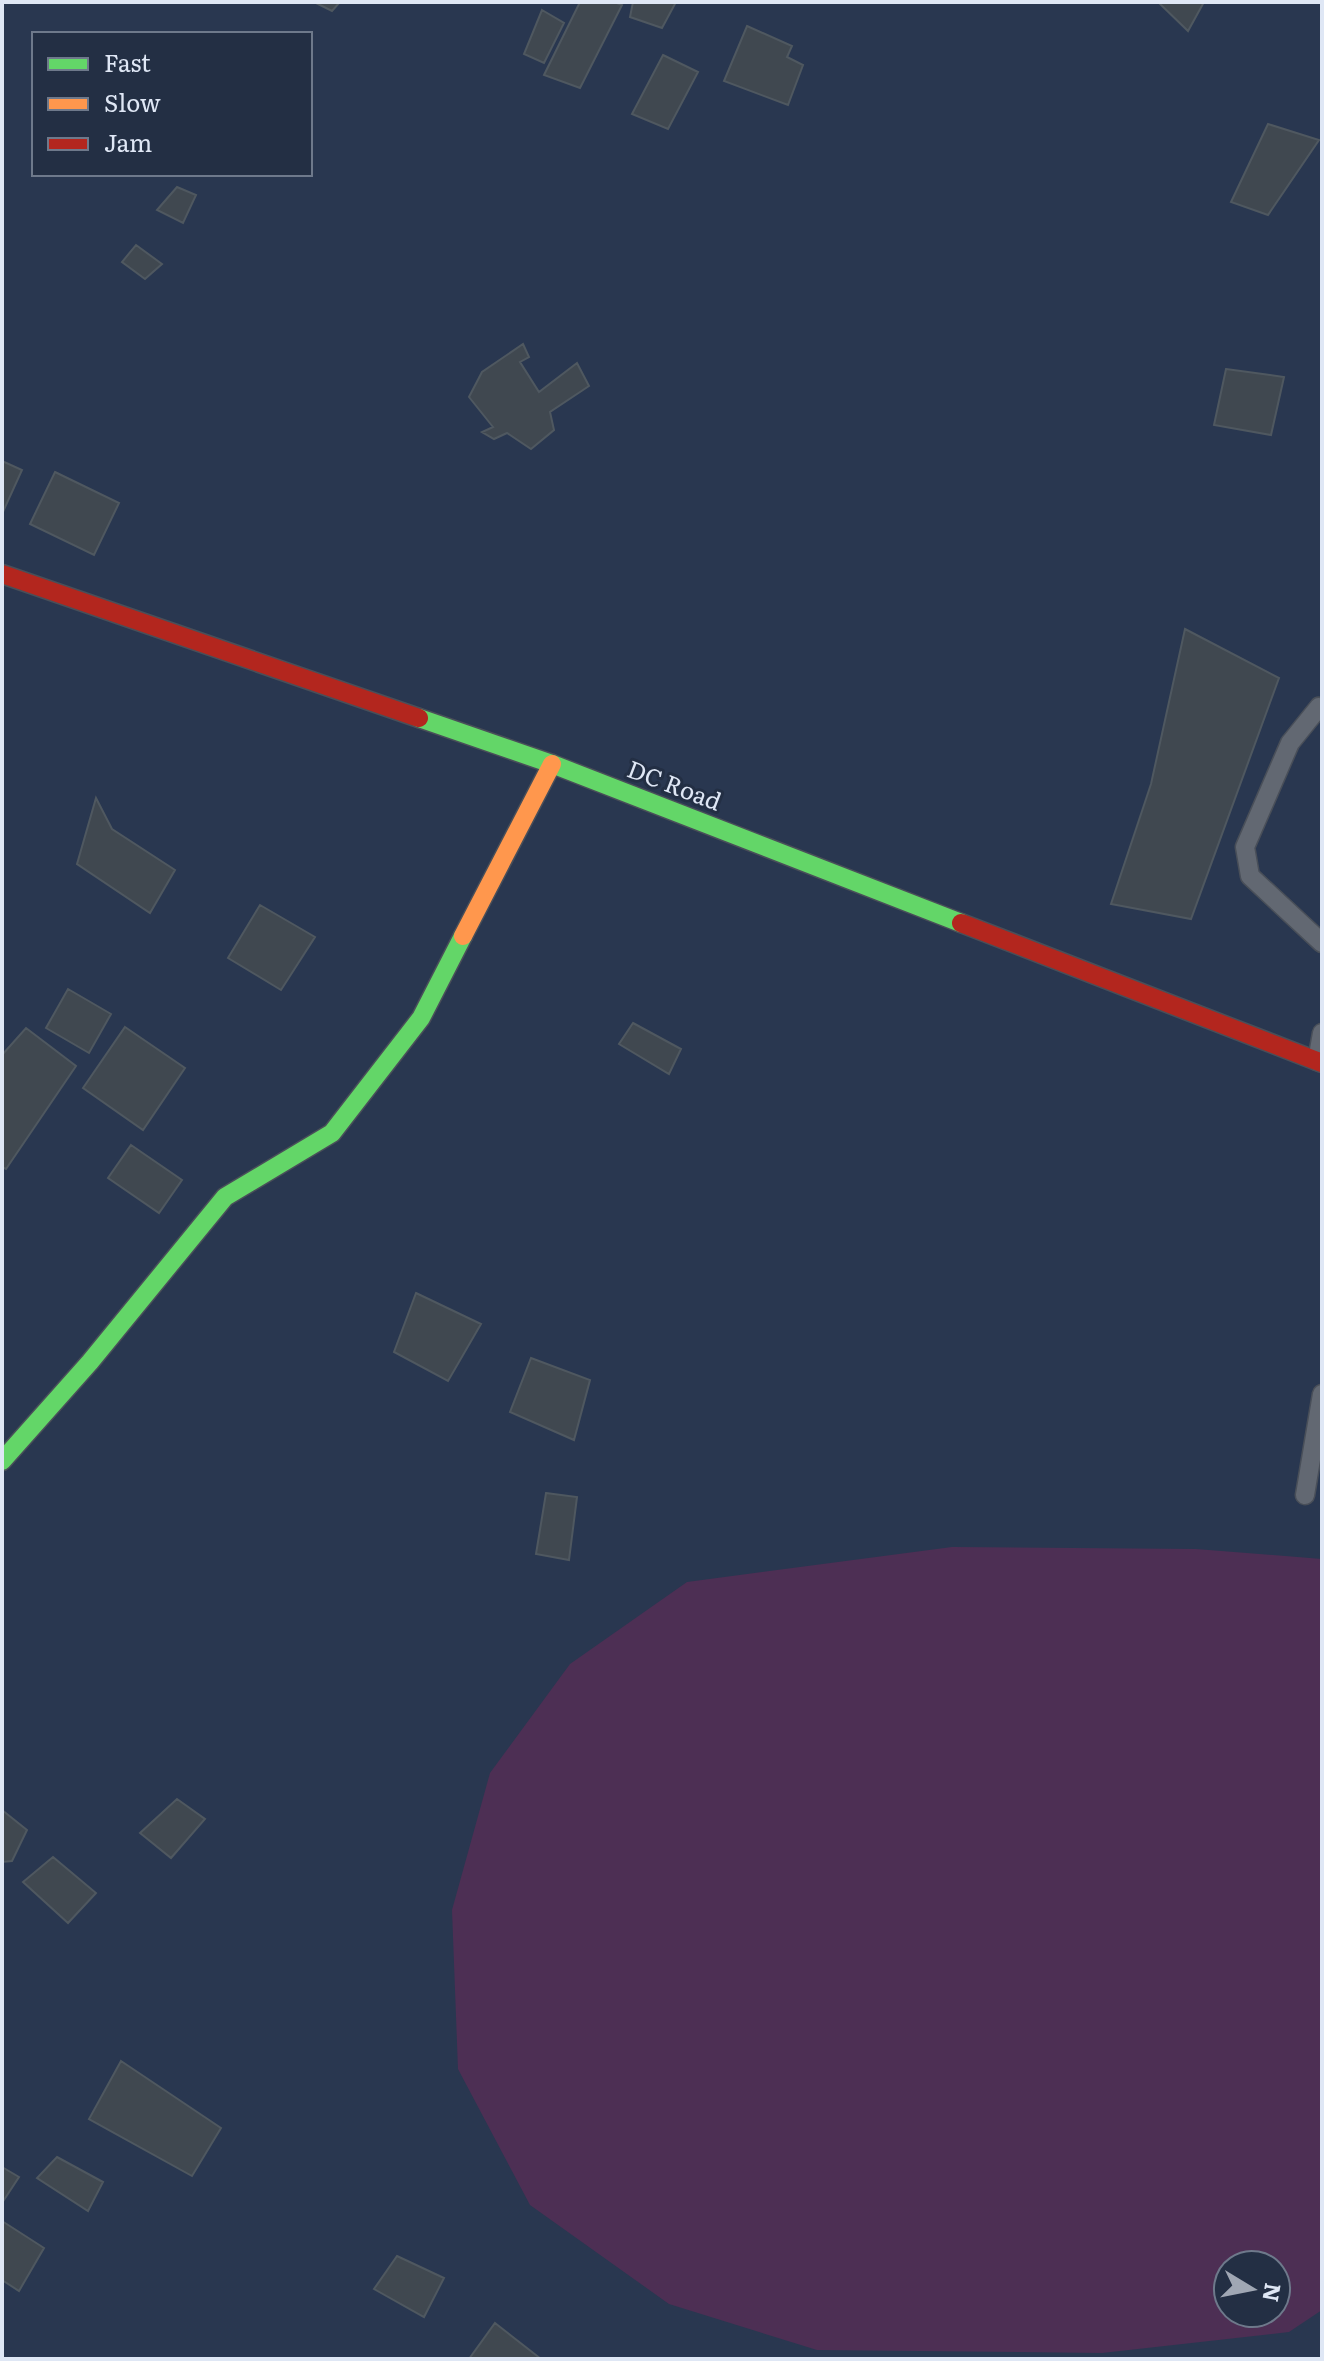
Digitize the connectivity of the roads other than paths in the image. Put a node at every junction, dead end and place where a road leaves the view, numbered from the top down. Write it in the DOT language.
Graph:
graph roads {
  1 [pos="2,574"];
  2 [pos="1322,708"];
  3 [pos="552,764"];
  4 [pos="1322,943"];
  5 [pos="1322,1033"];
  6 [pos="1320,1062"];
  7 [pos="1322,1394"];
  8 [pos="1317,1456"];
  9 [pos="2,1461"];
  10 [pos="1305,1495"];
  1 -- 3 [label="street, DC Road"];
  2 -- 4 [label="lane"];
  3 -- 6 [label="street, DC Road"];
  3 -- 9 [label="street"];
  5 -- 6 [label="lane"];
  7 -- 8 [label="lane"];
  8 -- 10 [label="lane"];
}
